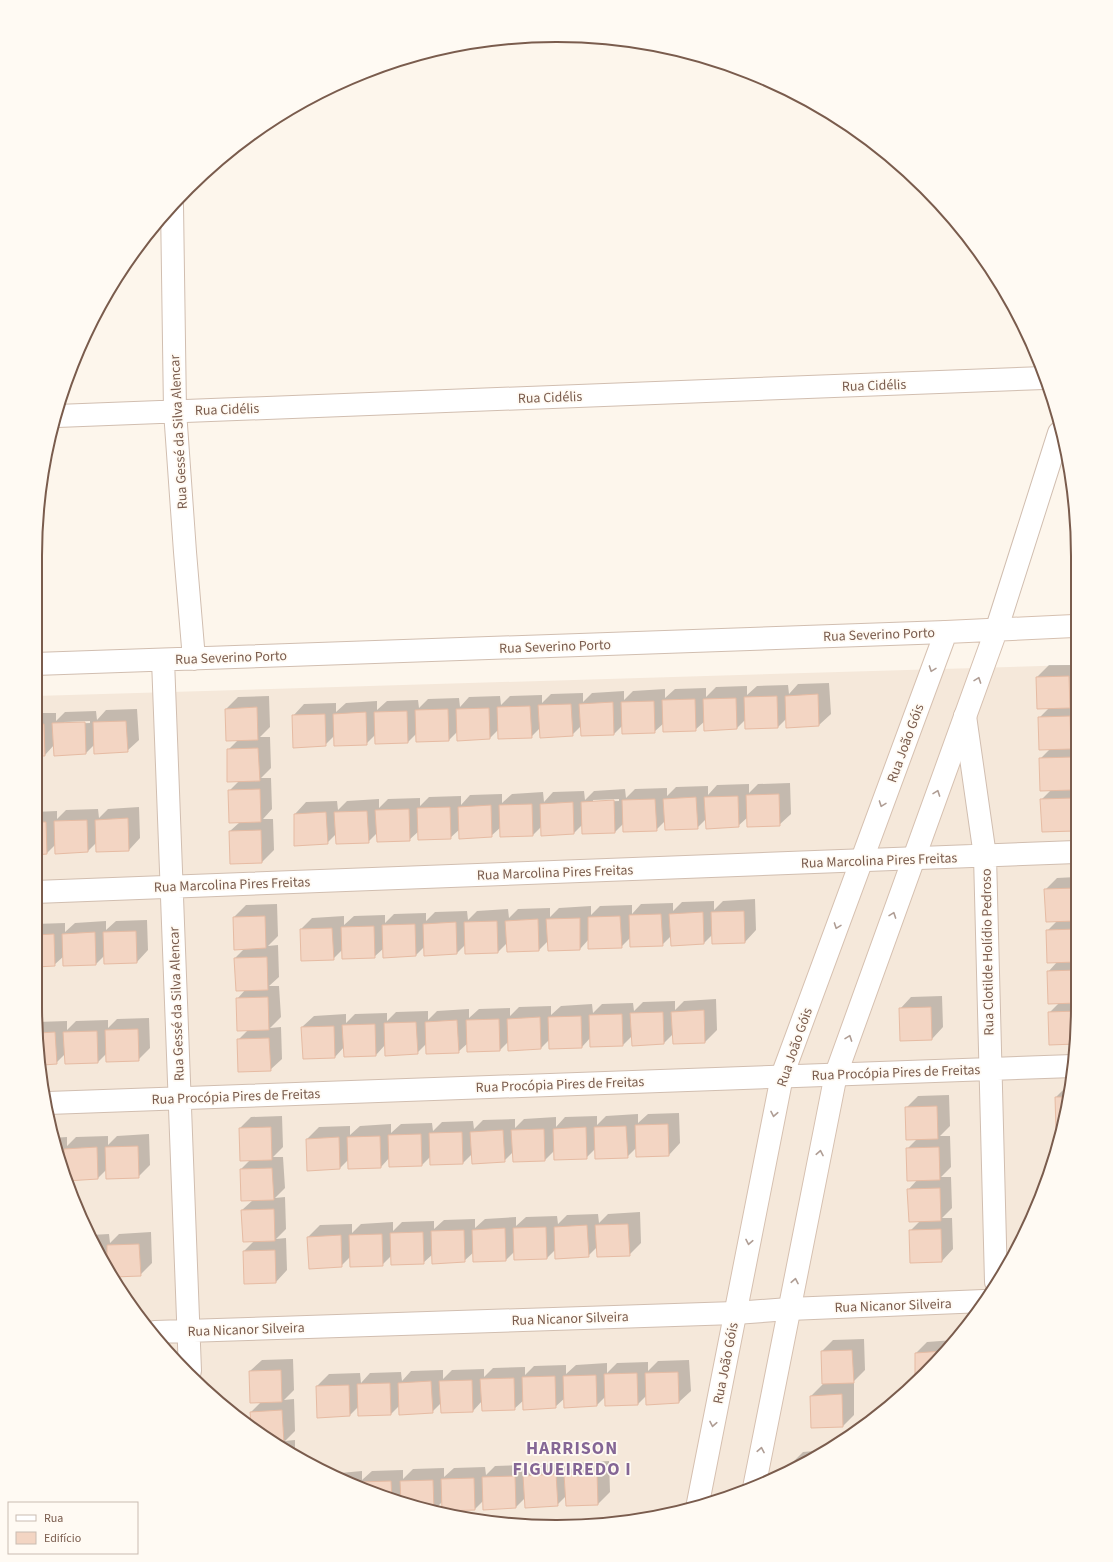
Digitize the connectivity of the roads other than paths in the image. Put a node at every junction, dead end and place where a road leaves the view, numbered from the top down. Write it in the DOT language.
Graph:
graph roads {
  1 [pos="172,215"];
  2 [pos="1039,378"];
  3 [pos="175,411"];
  4 [pos="62,416"];
  5 [pos="1057,439"];
  6 [pos="1071,626"];
  7 [pos="997,628"];
  8 [pos="946,632"];
  9 [pos="194,659"];
  10 [pos="163,660"];
  11 [pos="42,664"];
  12 [pos="965,716"];
  13 [pos="1071,852"];
  14 [pos="985,856"];
  15 [pos="914,858"];
  16 [pos="861,861"];
  17 [pos="172,887"];
  18 [pos="42,892"];
  19 [pos="1068,1066"];
  20 [pos="990,1069"];
  21 [pos="836,1074"];
  22 [pos="782,1076"];
  23 [pos="179,1098"];
  24 [pos="51,1103"];
  25 [pos="996,1273"];
  26 [pos="977,1301"];
  27 [pos="789,1309"];
  28 [pos="735,1313"];
  29 [pos="188,1331"];
  30 [pos="159,1332"];
  31 [pos="190,1366"];
  32 [pos="756,1480"];
  33 [pos="699,1500"];
  1 -- 3 [label="street, Rua Gessé da Silva Alencar"];
  2 -- 3 [label="street, Rua Cidélis"];
  3 -- 4 [label="street, Rua Cidélis"];
  3 -- 9 [label="street, Rua Gessé da Silva Alencar"];
  5 -- 7 [label="street"];
  6 -- 7 [label="street, Rua Severino Porto"];
  7 -- 8 [label="street, Rua Severino Porto"];
  12 -- 7 [label="street, Rua Clotilde Holídio Pedroso, one-way"];
  8 -- 9 [label="street, Rua Severino Porto"];
  8 -- 16 [label="street, Rua João Góis, one-way"];
  9 -- 10 [label="street, Rua Severino Porto"];
  10 -- 11 [label="street, Rua Severino Porto"];
  10 -- 17 [label="street, Rua Gessé da Silva Alencar"];
  12 -- 14 [label="street, Rua Clotilde Holídio Pedroso"];
  15 -- 12 [label="street, one-way"];
  13 -- 14 [label="street, Rua Marcolina Pires Freitas"];
  14 -- 15 [label="street, Rua Marcolina Pires Freitas"];
  14 -- 20 [label="street, Rua Clotilde Holídio Pedroso"];
  15 -- 16 [label="street, Rua Marcolina Pires Freitas"];
  21 -- 15 [label="street, one-way"];
  16 -- 17 [label="street, Rua Marcolina Pires Freitas"];
  16 -- 22 [label="street, Rua João Góis, one-way"];
  17 -- 18 [label="street, Rua Marcolina Pires Freitas"];
  17 -- 23 [label="street, Rua Gessé da Silva Alencar"];
  19 -- 20 [label="street, Rua Procópia Pires de Freitas"];
  20 -- 21 [label="street, Rua Procópia Pires de Freitas"];
  20 -- 25 [label="street, Rua Clotilde Holídio Pedroso"];
  21 -- 22 [label="street, Rua Procópia Pires de Freitas"];
  27 -- 21 [label="street, one-way"];
  22 -- 23 [label="street, Rua Procópia Pires de Freitas"];
  22 -- 28 [label="street, Rua João Góis, one-way"];
  23 -- 24 [label="street, Rua Procópia Pires de Freitas"];
  23 -- 29 [label="street, Rua Gessé da Silva Alencar"];
  26 -- 27 [label="street, Rua Nicanor Silveira"];
  27 -- 28 [label="street, Rua Nicanor Silveira"];
  32 -- 27 [label="street, one-way"];
  28 -- 29 [label="street, Rua Nicanor Silveira"];
  28 -- 33 [label="street, Rua João Góis, one-way"];
  29 -- 30 [label="street, Rua Nicanor Silveira"];
  29 -- 31 [label="street, Rua Gessé da Silva Alencar"];
}
